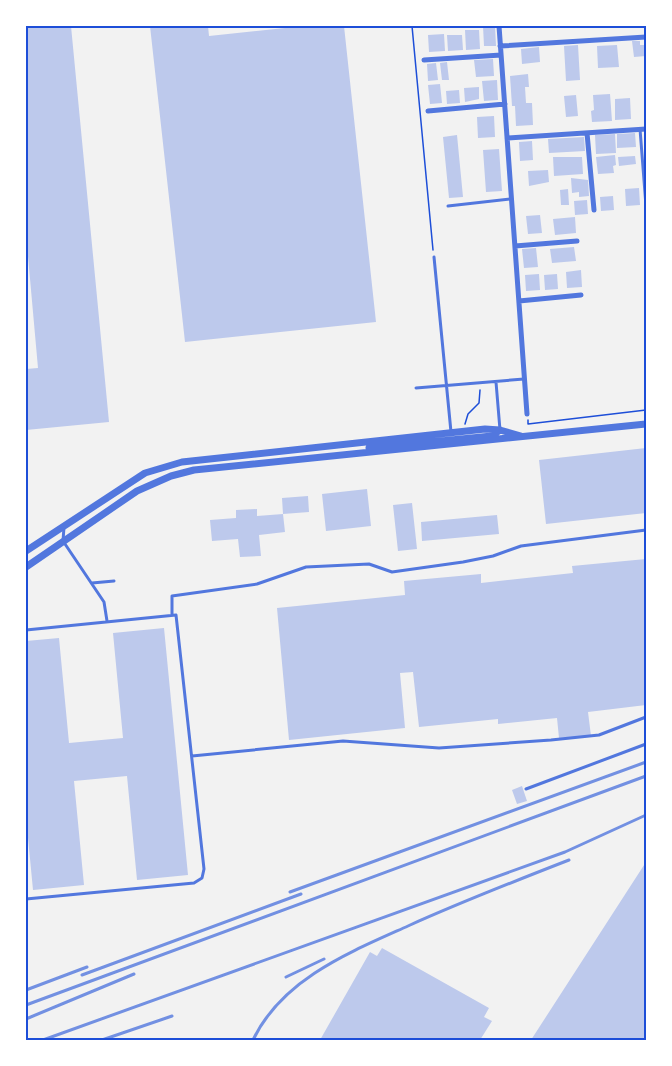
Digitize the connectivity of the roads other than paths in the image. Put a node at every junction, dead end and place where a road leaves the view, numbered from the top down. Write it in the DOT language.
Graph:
graph roads {
  1 [pos="499,26"];
  2 [pos="646,36"];
  3 [pos="500,46"];
  4 [pos="501,55"];
  5 [pos="424,60"];
  6 [pos="505,104"];
  7 [pos="428,111"];
  8 [pos="643,129"];
  9 [pos="587,133"];
  10 [pos="507,138"];
  11 [pos="511,199"];
  12 [pos="448,206"];
  13 [pos="646,206"];
  14 [pos="594,210"];
  15 [pos="577,241"];
  16 [pos="515,246"];
  17 [pos="434,257"];
  18 [pos="581,295"];
  19 [pos="519,301"];
  20 [pos="524,380"];
  21 [pos="496,382"];
  22 [pos="447,386"];
  23 [pos="416,388"];
  24 [pos="527,414"];
  25 [pos="646,424"];
  26 [pos="500,430"];
  27 [pos="451,436"];
  28 [pos="526,437"];
  29 [pos="374,440"];
  30 [pos="378,447"];
  31 [pos="292,460"];
  32 [pos="64,525"];
  33 [pos="646,531"];
  34 [pos="63,541"];
  35 [pos="26,550"];
  36 [pos="26,567"];
  37 [pos="114,581"];
  38 [pos="92,583"];
  39 [pos="172,614"];
  40 [pos="107,621"];
  41 [pos="26,630"];
  42 [pos="646,717"];
  43 [pos="646,744"];
  44 [pos="192,756"];
  45 [pos="526,789"];
  46 [pos="26,899"];
  1 -- 3 [label="street"];
  2 -- 3 [label="street"];
  3 -- 4 [label="street"];
  4 -- 5 [label="street"];
  4 -- 6 [label="street"];
  6 -- 7 [label="street"];
  6 -- 10 [label="street"];
  8 -- 9 [label="street"];
  8 -- 13 [label="lane"];
  9 -- 10 [label="street"];
  9 -- 14 [label="street"];
  10 -- 11 [label="street"];
  11 -- 12 [label="lane"];
  11 -- 16 [label="street"];
  15 -- 16 [label="street"];
  16 -- 19 [label="street"];
  17 -- 22 [label="lane"];
  18 -- 19 [label="street"];
  19 -- 20 [label="street"];
  20 -- 21 [label="lane"];
  20 -- 24 [label="street"];
  21 -- 22 [label="lane"];
  21 -- 26 [label="lane"];
  22 -- 23 [label="lane"];
  22 -- 27 [label="lane"];
  25 -- 28 [label="street"];
  26 -- 27 [label="street"];
  26 -- 28 [label="street"];
  27 -- 29 [label="street"];
  27 -- 30 [label="street"];
  28 -- 31 [label="street"];
  29 -- 30 [label="lane"];
  29 -- 32 [label="street"];
  30 -- 31 [label="street"];
  31 -- 34 [label="street"];
  32 -- 34 [label="lane"];
  32 -- 35 [label="street"];
  33 -- 39 [label="lane"];
  34 -- 36 [label="street"];
  34 -- 38 [label="lane"];
  37 -- 38 [label="lane"];
  38 -- 40 [label="lane"];
  39 -- 40 [label="lane"];
  39 -- 44 [label="lane"];
  40 -- 41 [label="lane"];
  42 -- 44 [label="lane"];
  43 -- 45 [label="lane"];
  44 -- 46 [label="lane"];
}
